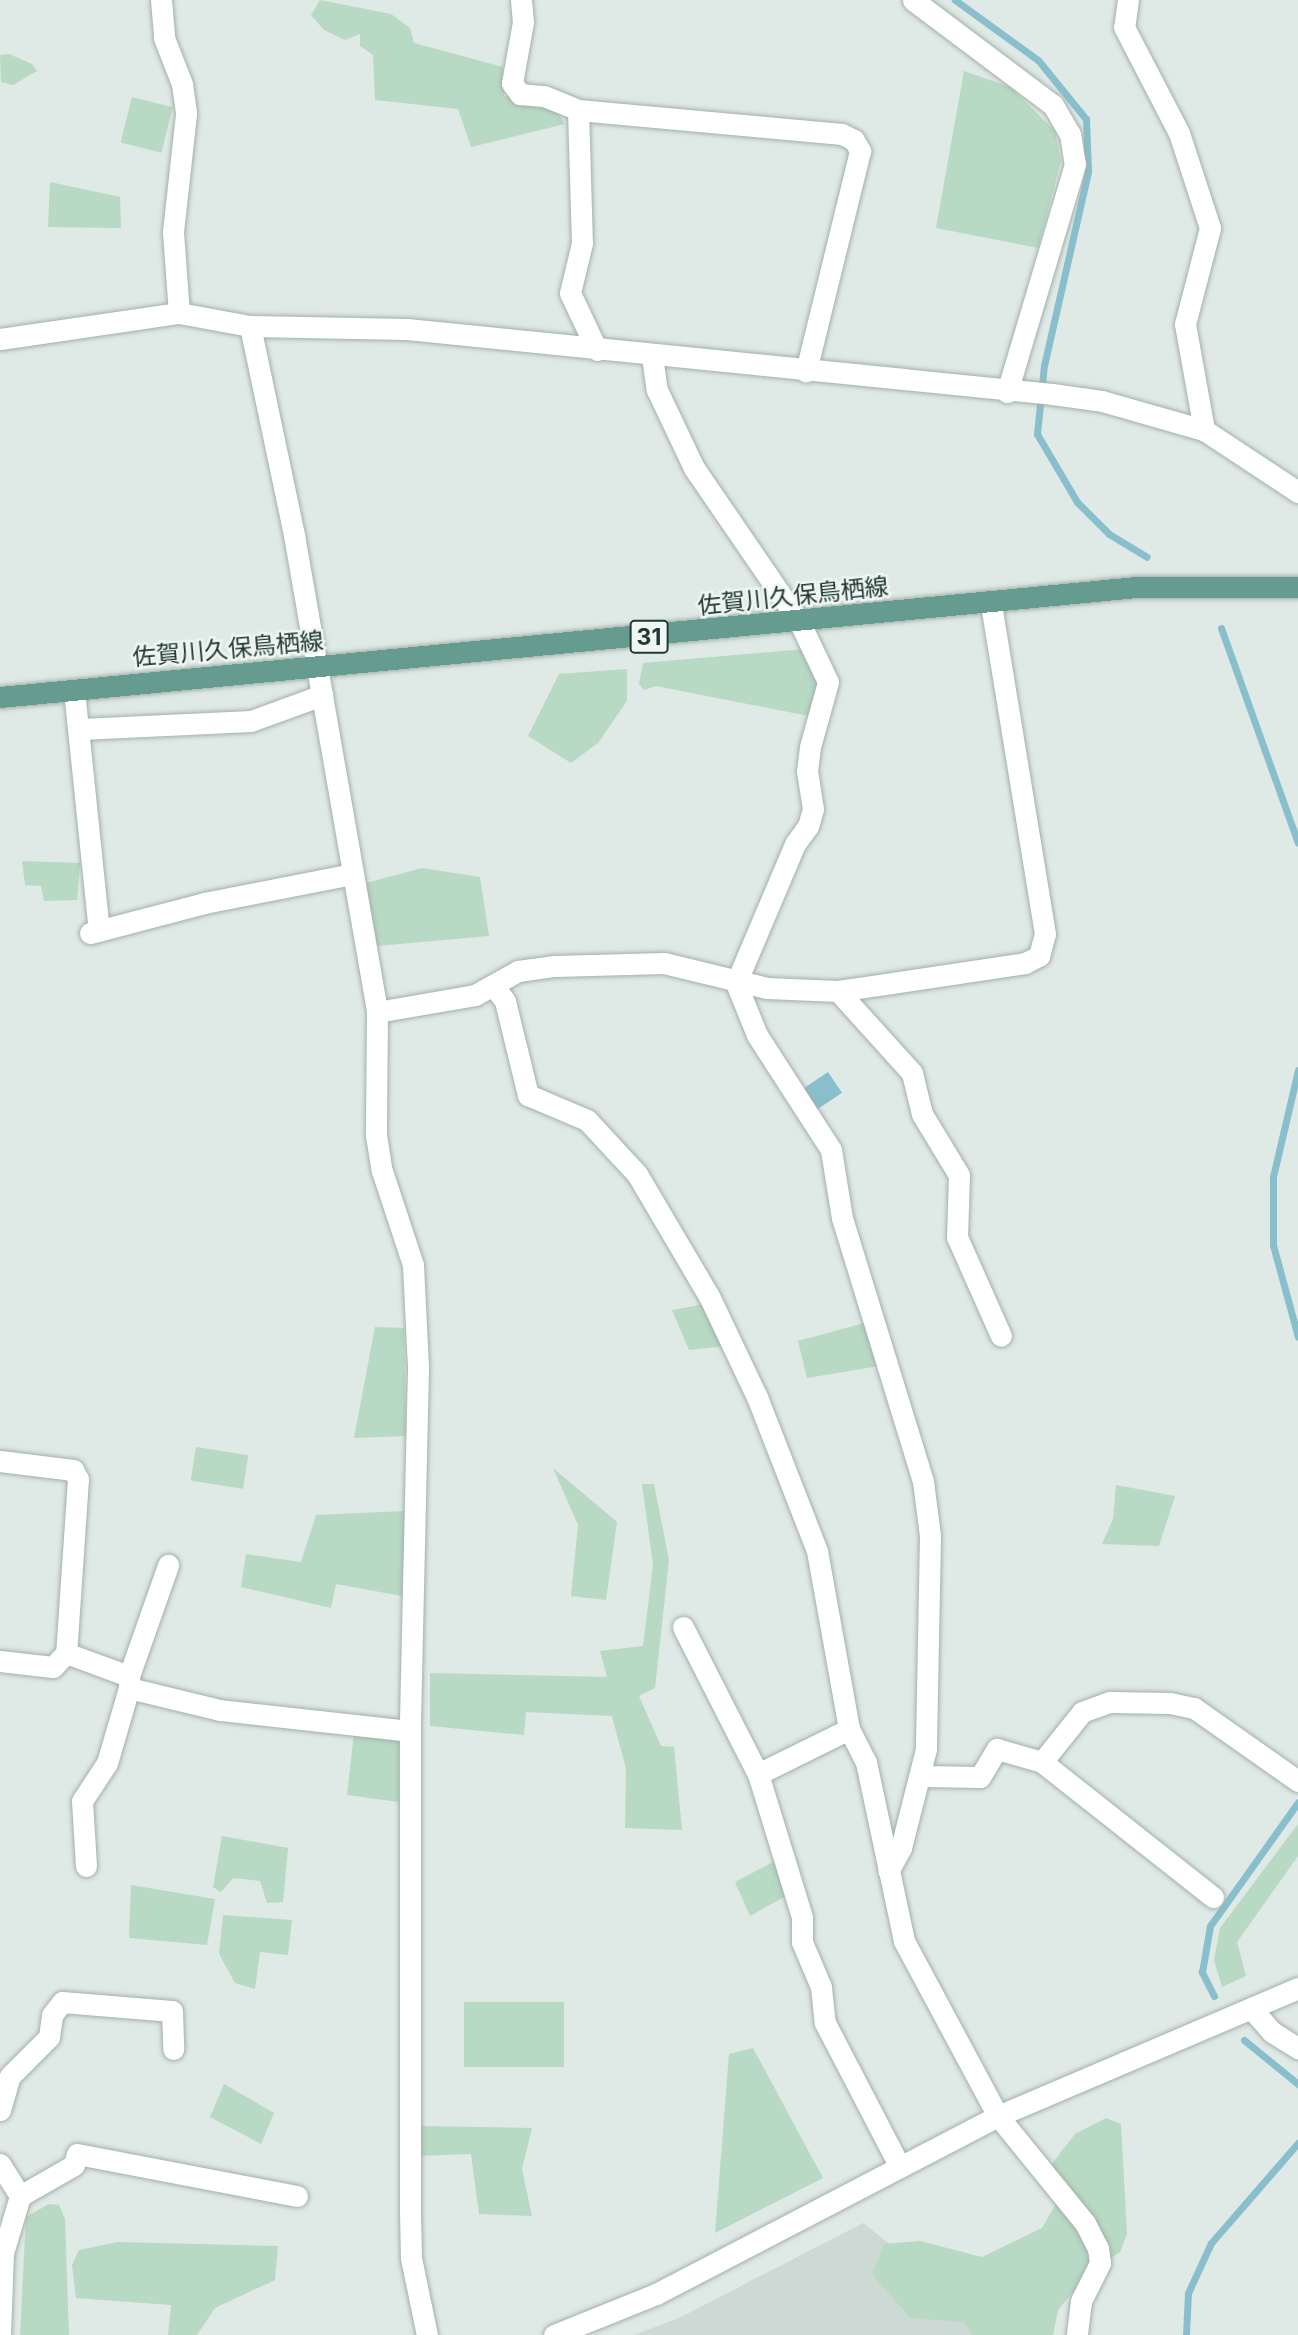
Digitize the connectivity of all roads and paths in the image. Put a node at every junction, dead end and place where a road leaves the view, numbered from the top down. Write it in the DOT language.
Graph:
graph roads {
  1 [pos="161,0"];
  2 [pos="521,0"];
  3 [pos="913,0"];
  4 [pos="1128,0"];
  5 [pos="578,110"];
  6 [pos="179,313"];
  7 [pos="250,326"];
  8 [pos="0,339"];
  9 [pos="597,350"];
  10 [pos="652,356"];
  11 [pos="806,371"];
  12 [pos="1012,392"];
  13 [pos="1203,430"];
  14 [pos="1298,492"];
  15 [pos="1298,587"];
  16 [pos="990,603"];
  17 [pos="800,623"];
  18 [pos="318,666"];
  19 [pos="74,690"];
  20 [pos="322,695"];
  21 [pos="0,697"];
  22 [pos="81,729"];
  23 [pos="352,874"];
  24 [pos="736,983"];
  25 [pos="495,988"];
  26 [pos="838,991"];
  27 [pos="377,1012"];
  28 [pos="1001,1336"];
  29 [pos="0,1461"];
  30 [pos="168,1565"];
  31 [pos="683,1627"];
  32 [pos="66,1653"];
  33 [pos="0,1661"];
  34 [pos="129,1682"];
  35 [pos="849,1729"];
  36 [pos="410,1731"];
  37 [pos="1042,1762"];
  38 [pos="758,1774"];
  39 [pos="923,1776"];
  40 [pos="1298,1781"];
  41 [pos="86,1866"];
  42 [pos="888,1871"];
  43 [pos="1213,1897"];
  44 [pos="1298,1988"];
  45 [pos="1251,2008"];
  46 [pos="1298,2048"];
  47 [pos="173,2049"];
  48 [pos="0,2109"];
  49 [pos="998,2116"];
  50 [pos="0,2164"];
  51 [pos="900,2167"];
  52 [pos="20,2196"];
  53 [pos="297,2196"];
  54 [pos="0,2334"];
  55 [pos="427,2335"];
  56 [pos="554,2335"];
  57 [pos="1077,2335"];
  1 -- 6 [label="street"];
  2 -- 5 [label="street"];
  3 -- 12 [label="street"];
  4 -- 13 [label="street"];
  5 -- 9 [label="street"];
  5 -- 11 [label="street"];
  6 -- 7 [label="street"];
  6 -- 8 [label="street"];
  7 -- 9 [label="street"];
  7 -- 18 [label="street"];
  9 -- 10 [label="street"];
  10 -- 11 [label="street"];
  10 -- 17 [label="street"];
  11 -- 12 [label="street"];
  12 -- 13 [label="street"];
  13 -- 14 [label="street"];
  15 -- 16 [label="main road, 佐賀川久保鳥栖線 / 31"];
  16 -- 17 [label="main road, 佐賀川久保鳥栖線 / 31"];
  16 -- 26 [label="street"];
  17 -- 18 [label="main road, 佐賀川久保鳥栖線 / 31"];
  17 -- 24 [label="street"];
  18 -- 19 [label="main road, 佐賀川久保鳥栖線 / 31"];
  18 -- 20 [label="street"];
  19 -- 21 [label="main road, 佐賀川久保鳥栖線 / 31"];
  19 -- 22 [label="street"];
  20 -- 22 [label="street"];
  20 -- 23 [label="street"];
  22 -- 23 [label="street"];
  23 -- 27 [label="street"];
  24 -- 25 [label="street"];
  24 -- 26 [label="street"];
  24 -- 39 [label="street"];
  25 -- 27 [label="street"];
  25 -- 35 [label="street"];
  26 -- 28 [label="street"];
  27 -- 36 [label="street"];
  29 -- 32 [label="street"];
  30 -- 34 [label="street"];
  31 -- 38 [label="street"];
  32 -- 33 [label="street"];
  32 -- 34 [label="street"];
  34 -- 36 [label="street"];
  34 -- 41 [label="street"];
  35 -- 38 [label="street"];
  35 -- 42 [label="street"];
  36 -- 55 [label="street"];
  37 -- 39 [label="street"];
  37 -- 40 [label="street"];
  37 -- 43 [label="street"];
  38 -- 51 [label="street"];
  39 -- 42 [label="street"];
  42 -- 49 [label="street"];
  44 -- 45 [label="street"];
  45 -- 46 [label="street"];
  45 -- 49 [label="street"];
  47 -- 48 [label="street"];
  49 -- 51 [label="street"];
  49 -- 57 [label="street"];
  50 -- 52 [label="street"];
  51 -- 56 [label="street"];
  52 -- 53 [label="street"];
  52 -- 54 [label="street"];
}
